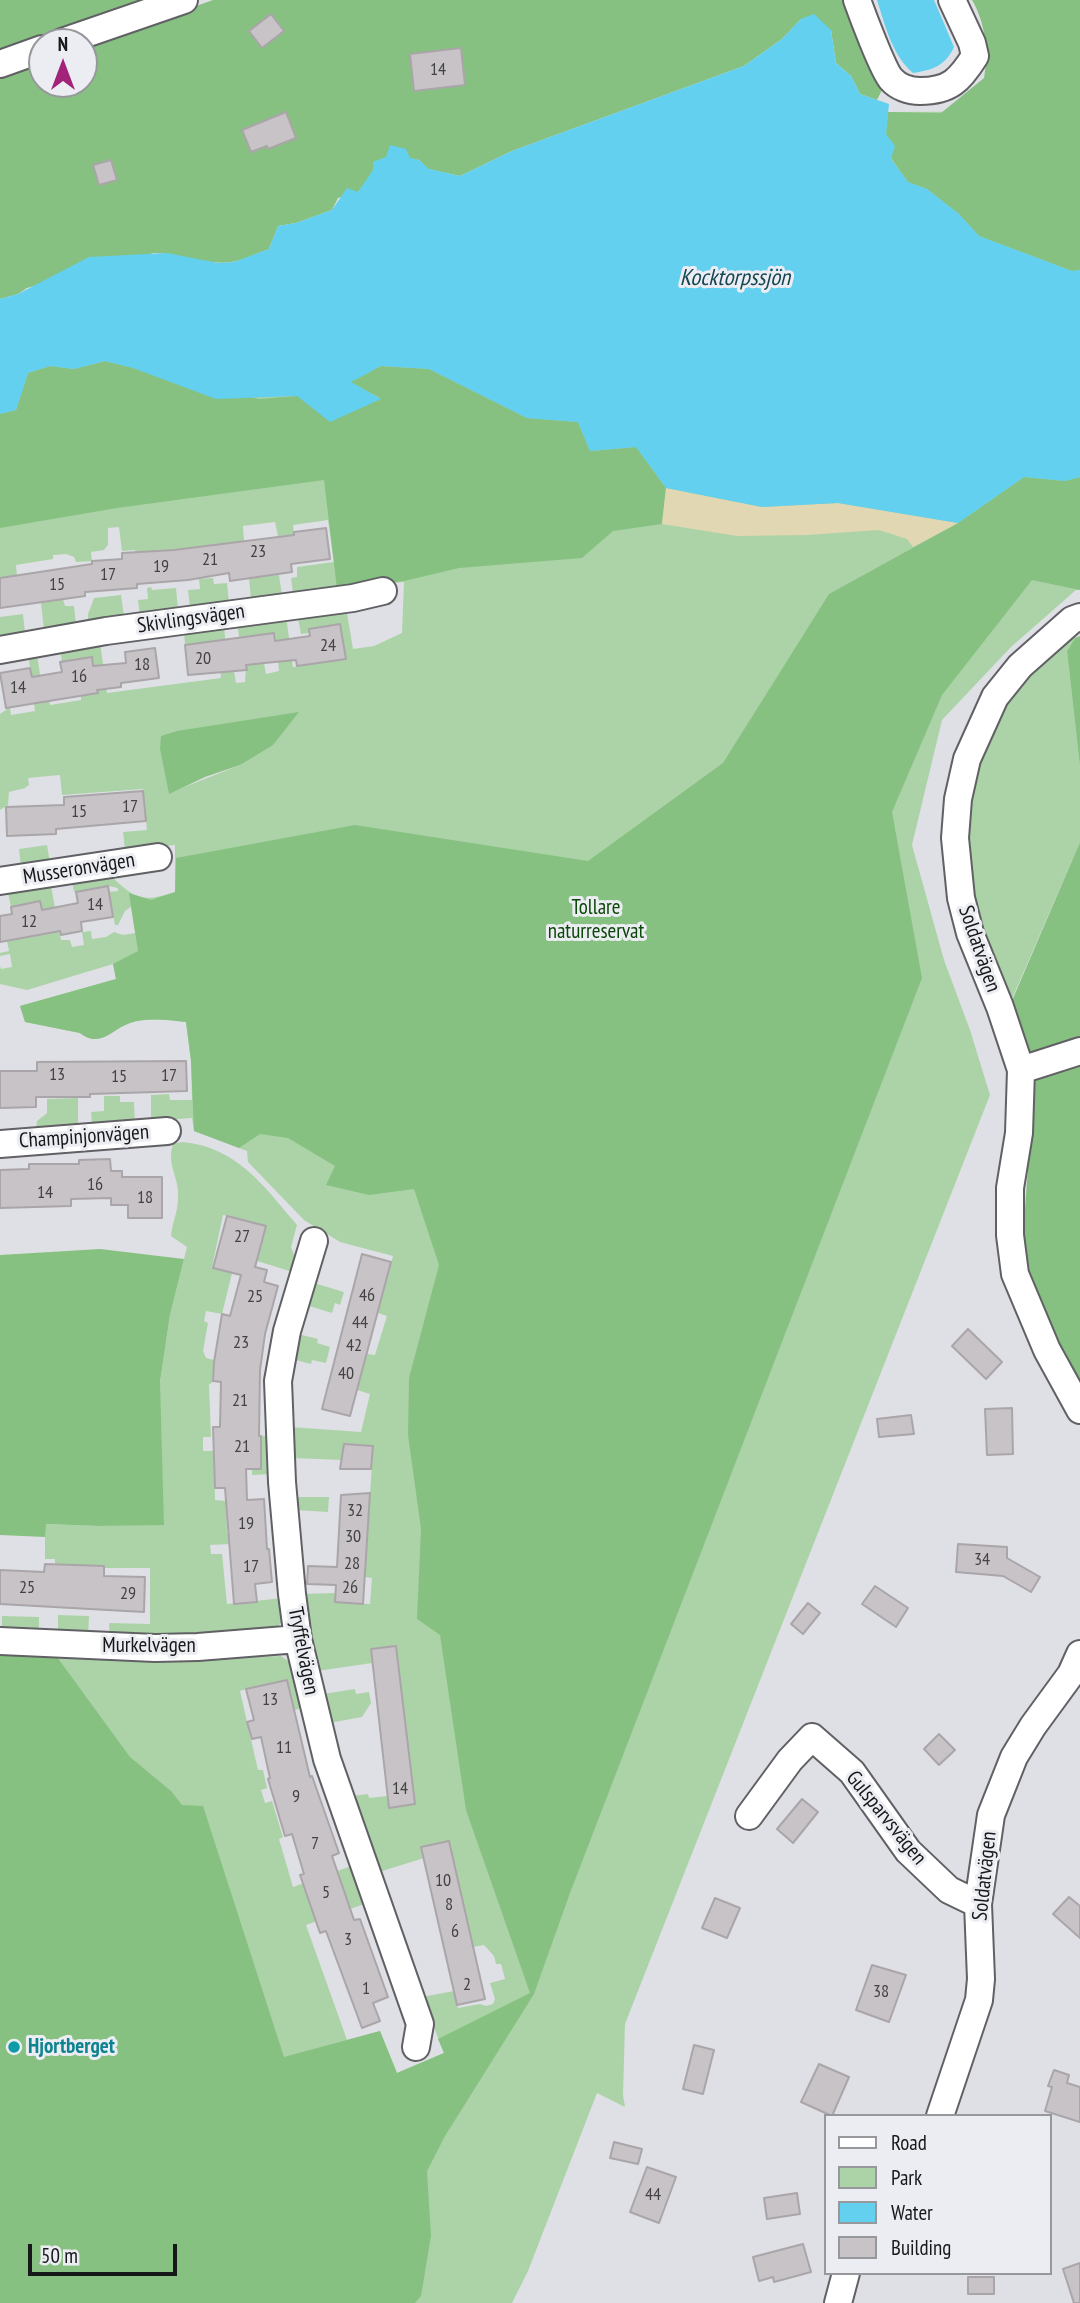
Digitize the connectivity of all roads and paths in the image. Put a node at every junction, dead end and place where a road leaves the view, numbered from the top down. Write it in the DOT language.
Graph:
graph roads {
  1 [pos="184,0"];
  2 [pos="857,0"];
  3 [pos="952,0"];
  4 [pos="98,30"];
  5 [pos="28,54"];
  6 [pos="0,64"];
  7 [pos="383,592"];
  8 [pos="1080,617"];
  9 [pos="0,650"];
  10 [pos="158,857"];
  11 [pos="0,881"];
  12 [pos="1080,1051"];
  13 [pos="1021,1070"];
  14 [pos="167,1131"];
  15 [pos="0,1144"];
  16 [pos="314,1241"];
  17 [pos="1080,1410"];
  18 [pos="298,1639"];
  19 [pos="0,1641"];
  20 [pos="1077,1669"];
  21 [pos="749,1816"];
  22 [pos="978,1904"];
  23 [pos="416,2047"];
  24 [pos="941,2114"];
  25 [pos="845,2275"];
  26 [pos="838,2303"];
  1 -- 4 [label="street"];
  2 -- 3 [label="street"];
  5 -- 6 [label="street"];
  7 -- 9 [label="street, Skivlingsvägen"];
  8 -- 13 [label="street, Soldatvägen"];
  10 -- 11 [label="street, Musseronvägen"];
  12 -- 13 [label="street"];
  13 -- 17 [label="street, Soldatvägen"];
  14 -- 15 [label="street, Champinjonvägen"];
  16 -- 18 [label="street, Tryffelvägen"];
  18 -- 19 [label="street, Murkelvägen"];
  18 -- 23 [label="street, Tryffelvägen"];
  20 -- 22 [label="street, Soldatvägen"];
  21 -- 22 [label="street, Gulsparvsvägen"];
  22 -- 24 [label="street, Soldatvägen"];
  25 -- 26 [label="street"];
}
